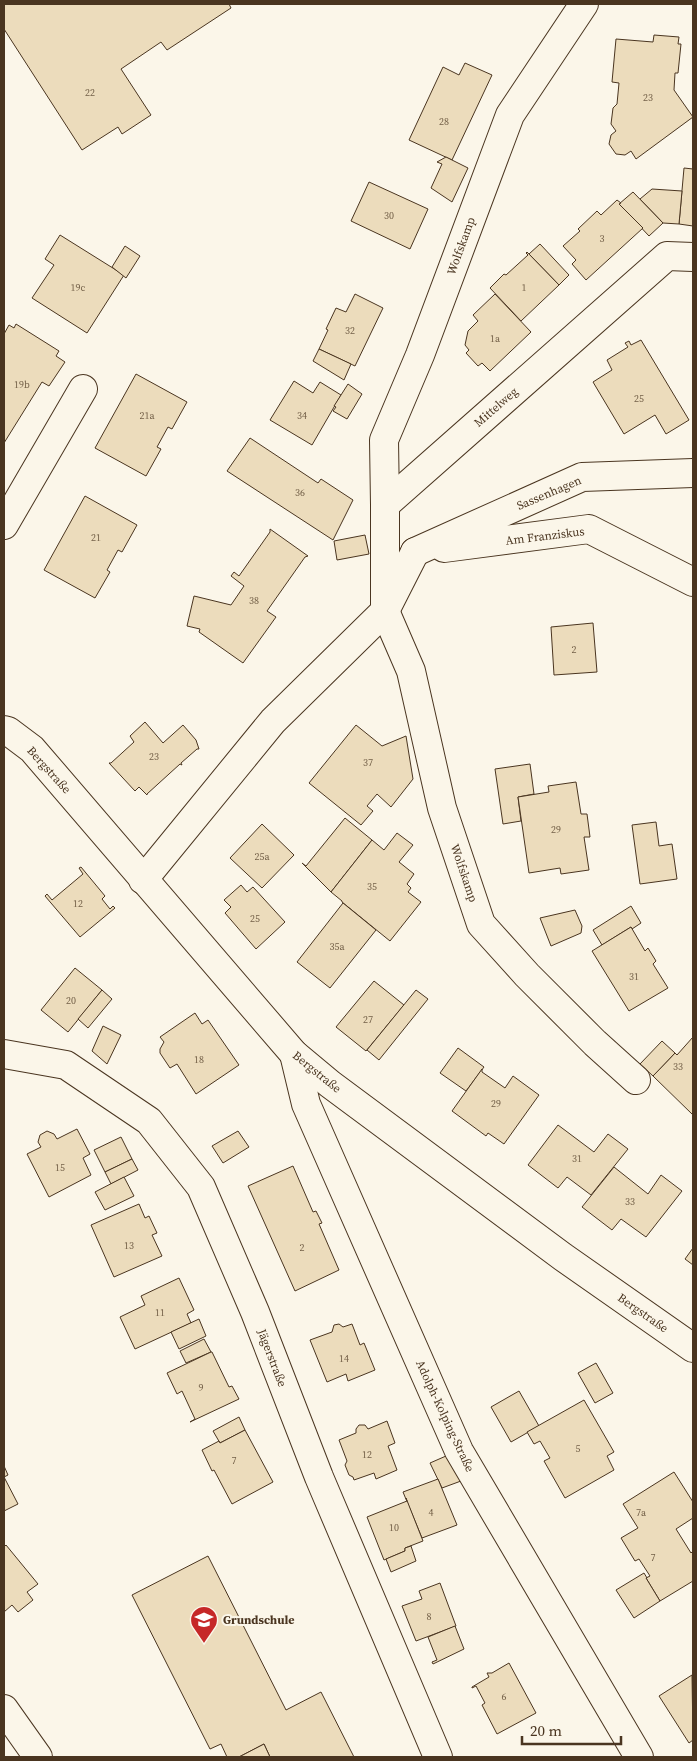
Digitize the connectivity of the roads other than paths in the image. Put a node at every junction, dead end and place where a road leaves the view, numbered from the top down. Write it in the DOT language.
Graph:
graph roads {
  1 [pos="584,4"];
  2 [pos="693,257"];
  3 [pos="84,388"];
  4 [pos="693,473"];
  5 [pos="385,505"];
  6 [pos="4,525"];
  7 [pos="415,552"];
  8 [pos="693,582"];
  9 [pos="385,611"];
  10 [pos="4,730"];
  11 [pos="143,880"];
  12 [pos="4,1054"];
  13 [pos="294,1054"];
  14 [pos="636,1080"];
  15 [pos="693,1348"];
  16 [pos="4,1709"];
  17 [pos="38,1757"];
  18 [pos="438,1757"];
  19 [pos="639,1757"];
  1 -- 5 [label="street, Wolfskamp"];
  2 -- 5 [label="street, Mittelweg"];
  3 -- 6 [label="street"];
  4 -- 7 [label="street, Sassenhagen"];
  5 -- 9 [label="street"];
  7 -- 8 [label="street, Am Franziskus"];
  7 -- 9 [label="street"];
  9 -- 11 [label="street"];
  9 -- 14 [label="street, Wolfskamp"];
  10 -- 11 [label="street, Bergstraße"];
  11 -- 13 [label="street, Bergstraße"];
  12 -- 18 [label="street, Jägerstraße"];
  13 -- 15 [label="street, Bergstraße"];
  13 -- 19 [label="street, Adolph-Kolping-Straße"];
  16 -- 17 [label="street"];
}
